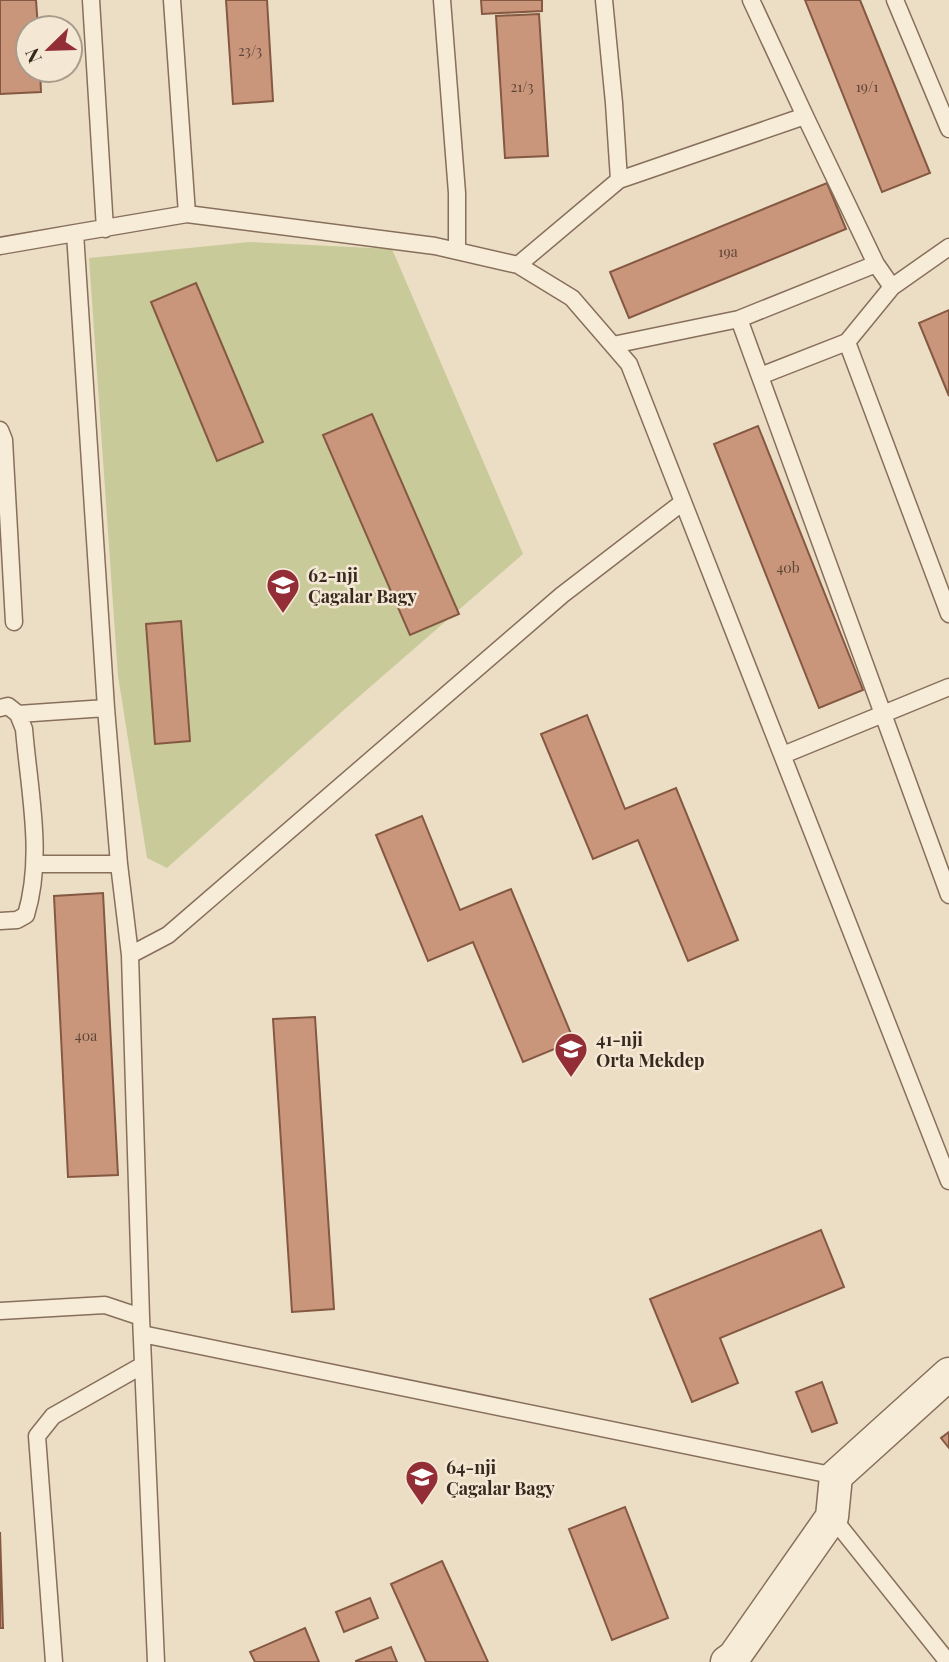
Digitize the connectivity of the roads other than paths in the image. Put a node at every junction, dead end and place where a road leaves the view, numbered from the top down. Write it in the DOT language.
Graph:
graph roads {
  1 [pos="91,0"];
  2 [pos="172,0"];
  3 [pos="442,0"];
  4 [pos="604,0"];
  5 [pos="751,0"];
  6 [pos="895,0"];
  7 [pos="805,116"];
  8 [pos="949,129"];
  9 [pos="619,180"];
  10 [pos="187,214"];
  11 [pos="104,229"];
  12 [pos="75,233"];
  13 [pos="0,246"];
  14 [pos="949,247"];
  15 [pos="457,251"];
  16 [pos="876,264"];
  17 [pos="518,265"];
  18 [pos="892,287"];
  19 [pos="739,320"];
  20 [pos="847,342"];
  21 [pos="613,345"];
  22 [pos="760,376"];
  23 [pos="0,430"];
  24 [pos="682,502"];
  25 [pos="949,614"];
  26 [pos="14,622"];
  27 [pos="949,687"];
  28 [pos="0,708"];
  29 [pos="106,708"];
  30 [pos="883,713"];
  31 [pos="18,714"];
  32 [pos="783,754"];
  33 [pos="35,864"];
  34 [pos="119,864"];
  35 [pos="949,895"];
  36 [pos="0,921"];
  37 [pos="130,955"];
  38 [pos="949,1181"];
  39 [pos="0,1311"];
  40 [pos="141,1317"];
  41 [pos="142,1334"];
  42 [pos="143,1365"];
  43 [pos="949,1374"];
  44 [pos="836,1476"];
  45 [pos="832,1517"];
  46 [pos="54,1662"];
  47 [pos="156,1662"];
  48 [pos="727,1662"];
  49 [pos="948,1662"];
  1 -- 11 [label="lane"];
  2 -- 10 [label="lane"];
  3 -- 15 [label="lane"];
  4 -- 9 [label="lane"];
  5 -- 7 [label="lane"];
  6 -- 8 [label="lane"];
  7 -- 9 [label="lane"];
  7 -- 16 [label="lane"];
  9 -- 17 [label="lane"];
  10 -- 11 [label="lane"];
  10 -- 15 [label="lane"];
  11 -- 12 [label="lane"];
  12 -- 13 [label="lane"];
  12 -- 29 [label="lane"];
  14 -- 18 [label="lane"];
  15 -- 17 [label="lane"];
  16 -- 18 [label="lane"];
  16 -- 19 [label="lane"];
  17 -- 21 [label="lane"];
  18 -- 20 [label="lane"];
  19 -- 21 [label="lane"];
  19 -- 22 [label="lane"];
  20 -- 22 [label="lane"];
  20 -- 25 [label="lane"];
  21 -- 24 [label="lane"];
  22 -- 30 [label="lane"];
  23 -- 26 [label="lane"];
  24 -- 32 [label="lane"];
  24 -- 37 [label="lane"];
  27 -- 30 [label="lane"];
  28 -- 31 [label="lane"];
  29 -- 31 [label="lane"];
  29 -- 34 [label="lane"];
  30 -- 32 [label="lane"];
  30 -- 35 [label="lane"];
  31 -- 33 [label="lane"];
  32 -- 38 [label="lane"];
  33 -- 34 [label="lane"];
  33 -- 36 [label="lane"];
  34 -- 37 [label="lane"];
  37 -- 40 [label="lane"];
  39 -- 40 [label="lane"];
  40 -- 41 [label="lane"];
  41 -- 42 [label="lane"];
  41 -- 44 [label="lane"];
  42 -- 46 [label="lane"];
  42 -- 47 [label="lane"];
  43 -- 44 [label="street"];
  44 -- 45 [label="street"];
  45 -- 48 [label="street"];
  45 -- 49 [label="lane"];
}
